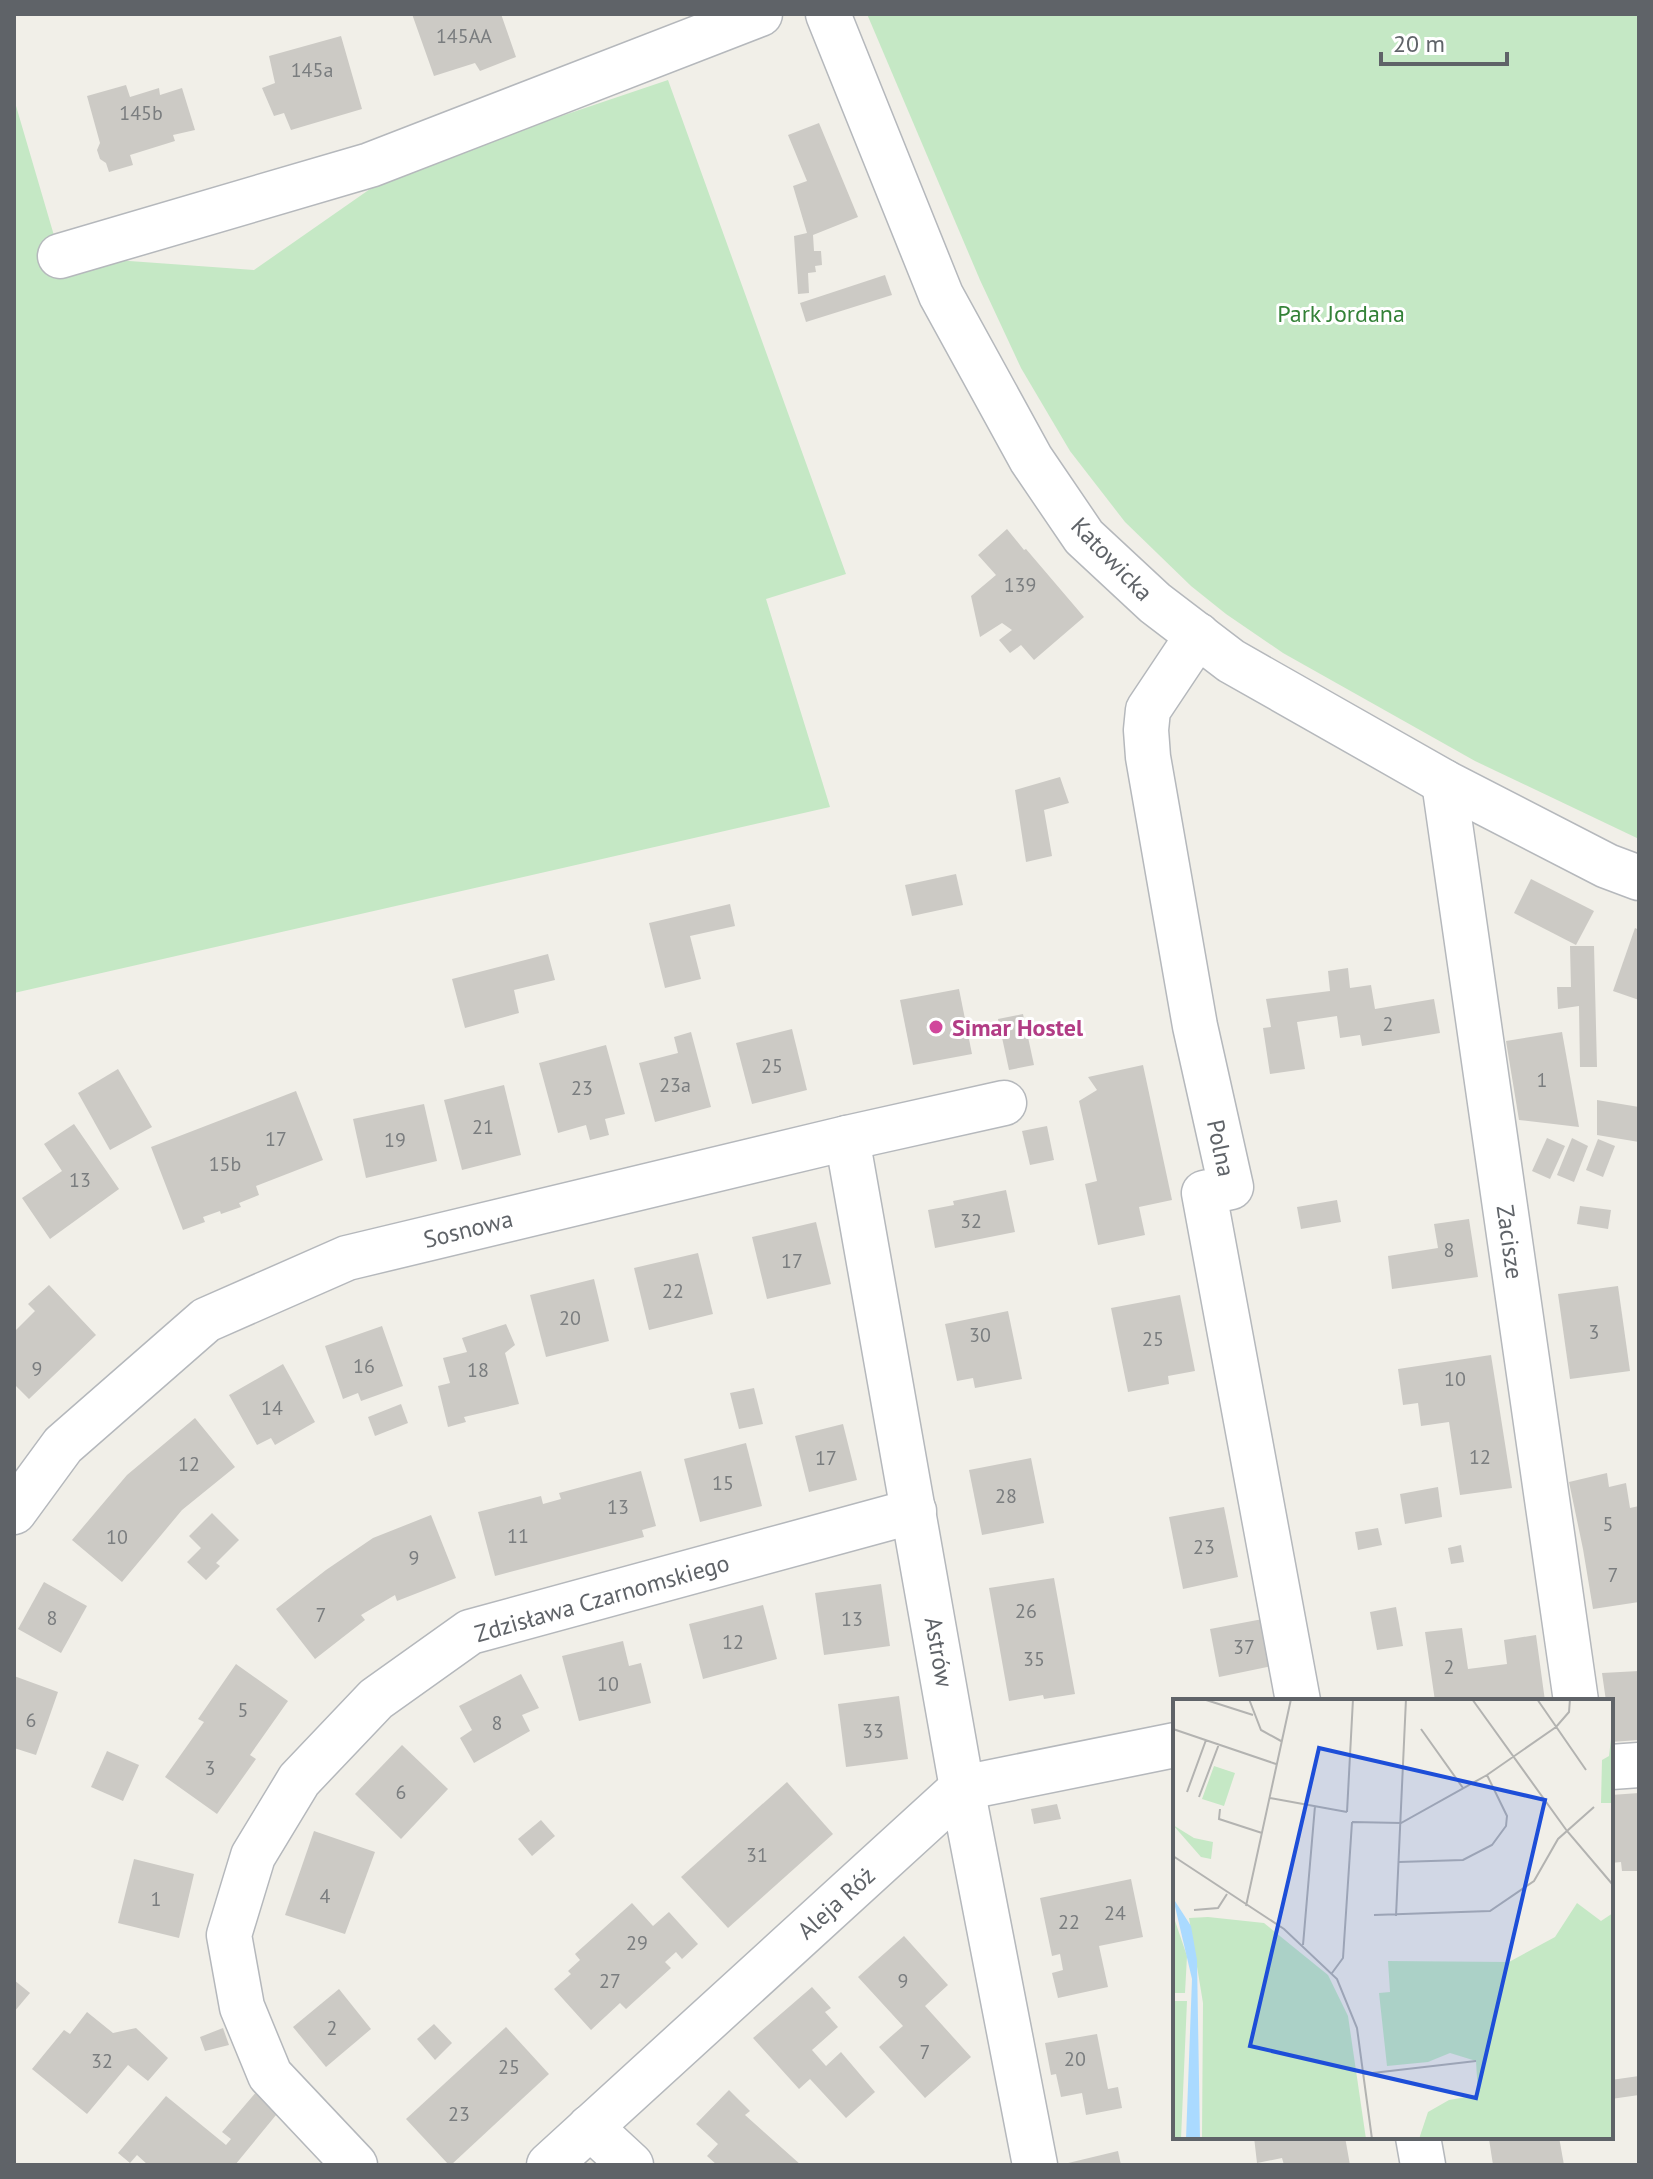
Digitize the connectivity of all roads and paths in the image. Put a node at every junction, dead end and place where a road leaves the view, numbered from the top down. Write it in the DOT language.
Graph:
graph roads {
  1 [pos="760,14"];
  2 [pos="828,14"];
  3 [pos="60,256"];
  4 [pos="1198,635"];
  5 [pos="1444,782"];
  6 [pos="1639,878"];
  7 [pos="1004,1103"];
  8 [pos="847,1138"];
  9 [pos="1231,1187"];
  10 [pos="1245,1252"];
  11 [pos="914,1511"];
  12 [pos="14,1512"];
  13 [pos="1298,1699"];
  14 [pos="1576,1699"];
  15 [pos="1173,1745"];
  16 [pos="1639,1765"];
  17 [pos="1613,1767"];
  18 [pos="962,1788"];
  19 [pos="590,2127"];
  20 [pos="1418,2139"];
  21 [pos="355,2165"];
  22 [pos="549,2165"];
  23 [pos="631,2165"];
  24 [pos="1035,2165"];
  25 [pos="1423,2165"];
  1 -- 3 [label="street"];
  2 -- 4 [label="street, Katowicka"];
  4 -- 5 [label="street, Katowicka"];
  4 -- 9 [label="street, Polna"];
  5 -- 6 [label="street, Katowicka"];
  5 -- 14 [label="street, Zacisze"];
  7 -- 8 [label="street, Sosnowa"];
  8 -- 11 [label="street, Astrów"];
  8 -- 12 [label="street, Sosnowa"];
  9 -- 10 [label="street"];
  9 -- 13 [label="street, Polna"];
  11 -- 18 [label="street, Astrów"];
  11 -- 21 [label="street, Zdzisława Czarnomskiego"];
  15 -- 18 [label="street"];
  16 -- 17 [label="street"];
  18 -- 19 [label="street, Aleja Róż"];
  18 -- 24 [label="street, Astrów"];
  19 -- 22 [label="street, Aleja Róż"];
  19 -- 23 [label="street"];
  20 -- 25 [label="street"];
}
